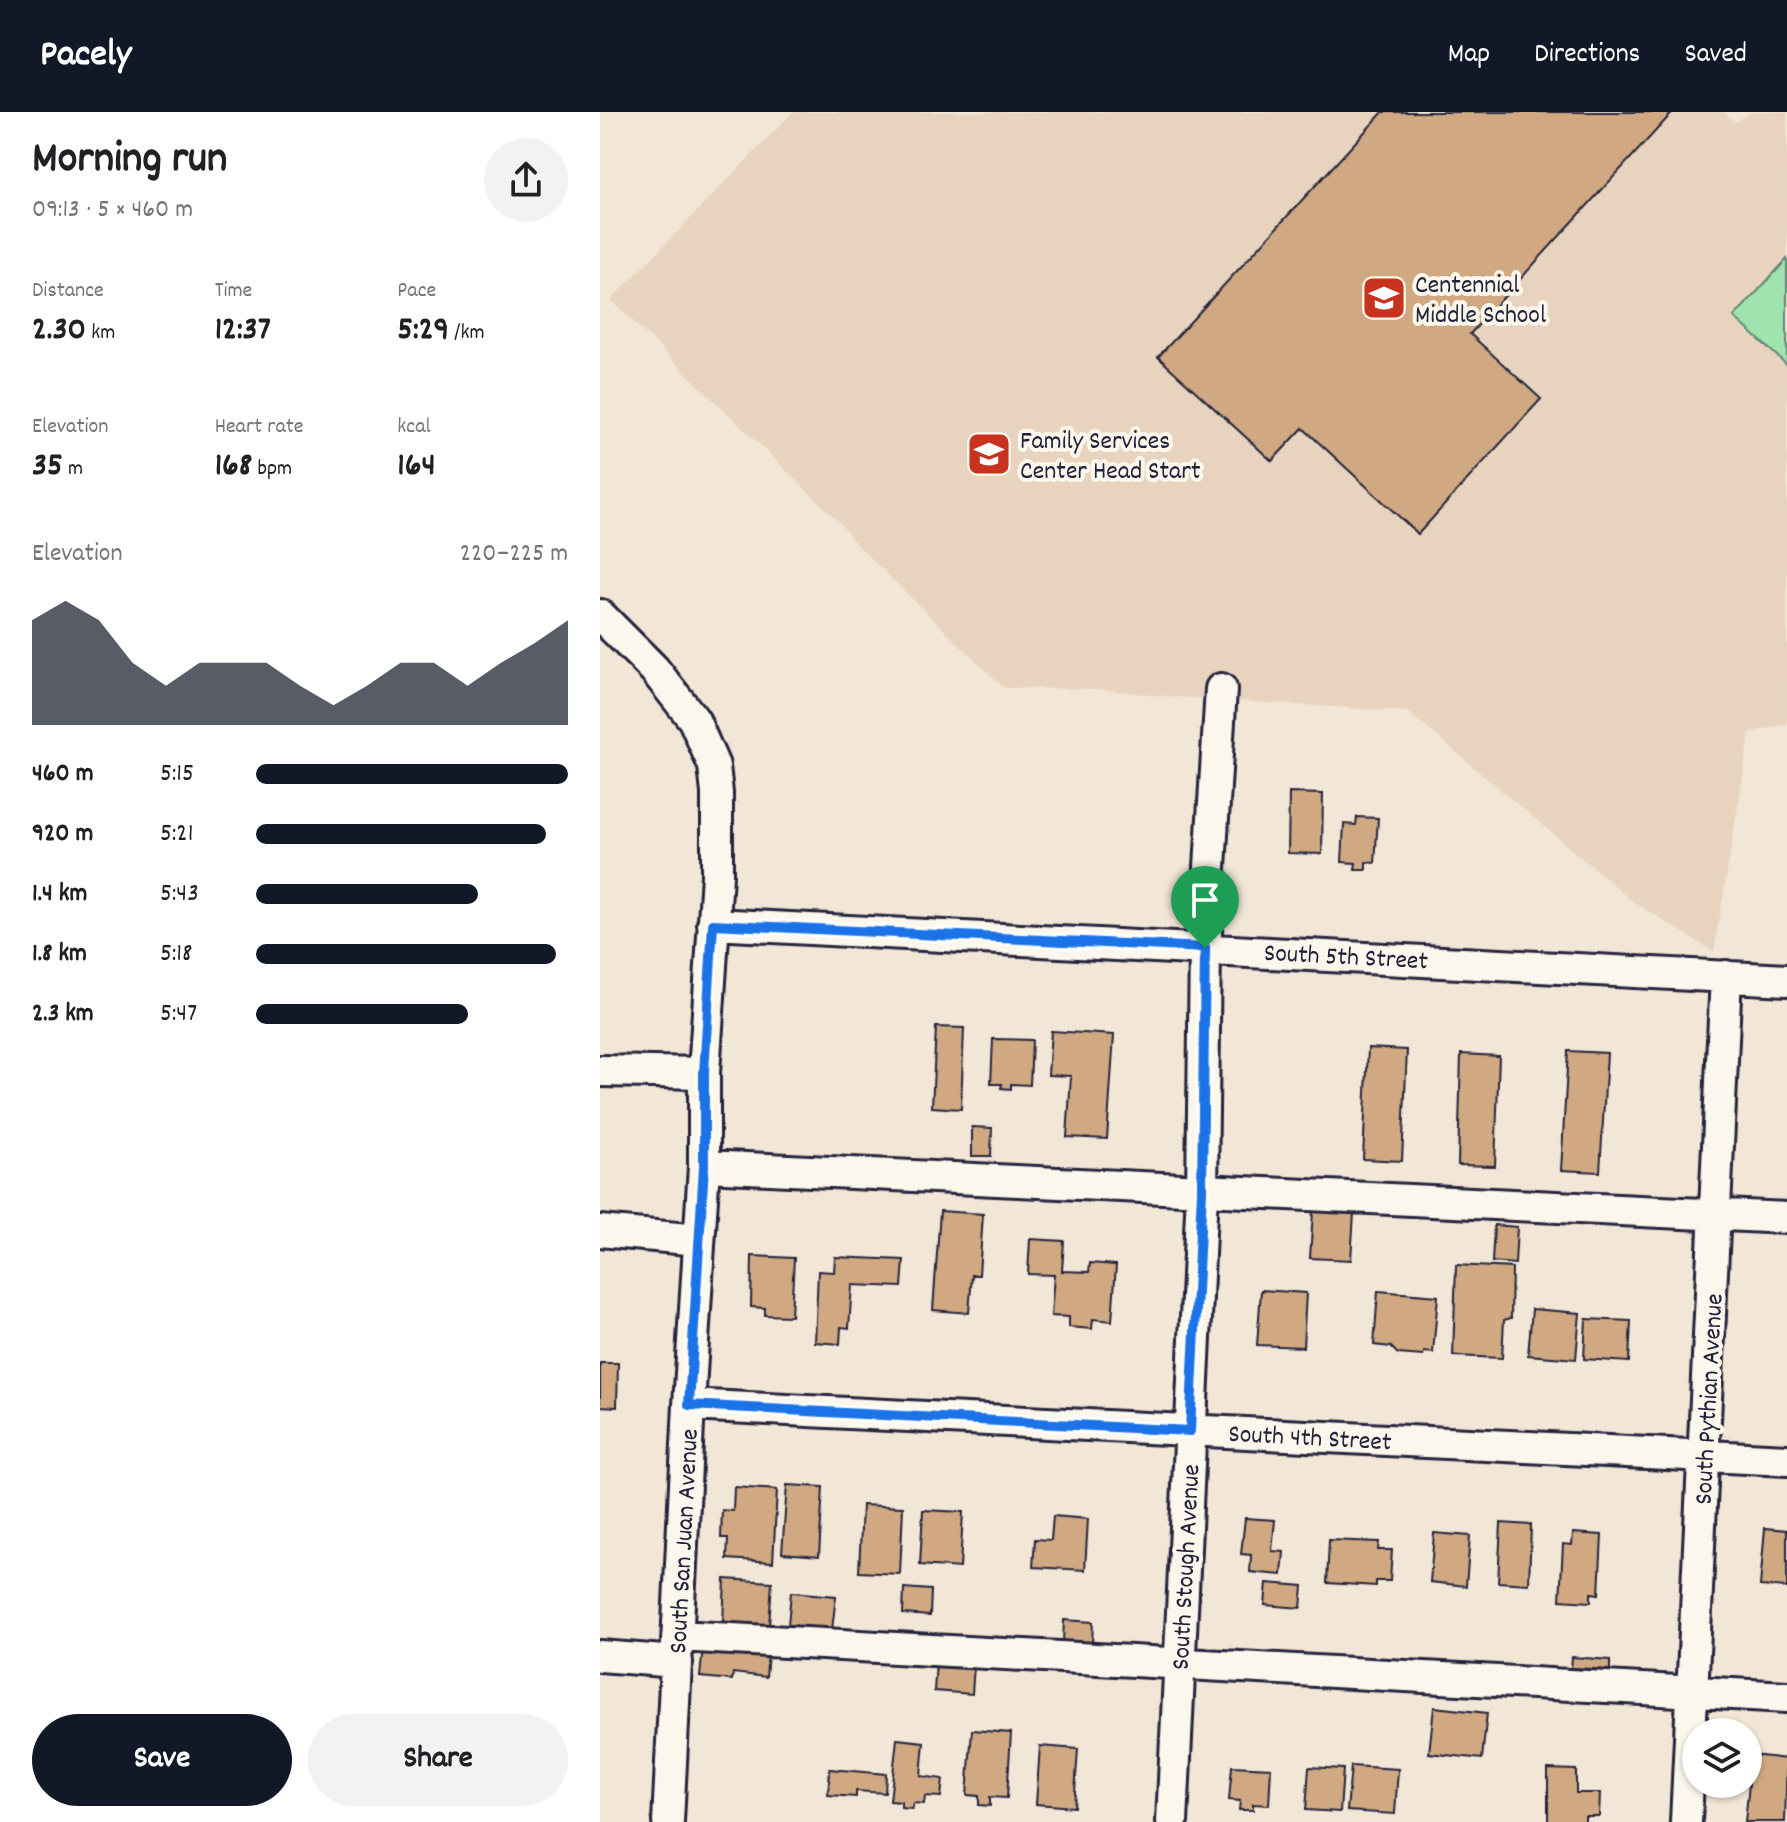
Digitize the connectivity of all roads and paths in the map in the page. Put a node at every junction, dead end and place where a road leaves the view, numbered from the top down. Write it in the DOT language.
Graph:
graph roads {
  1 [pos="600,615"];
  2 [pos="1221,689"];
  3 [pos="713,924"];
  4 [pos="1205,948"];
  5 [pos="1726,976"];
  6 [pos="1787,980"];
  7 [pos="600,1071"];
  8 [pos="704,1073"];
  9 [pos="704,1166"];
  10 [pos="1202,1191"];
  11 [pos="1716,1215"];
  12 [pos="1787,1218"];
  13 [pos="600,1231"];
  14 [pos="699,1240"];
  15 [pos="689,1405"];
  16 [pos="1190,1431"];
  17 [pos="1704,1456"];
  18 [pos="1787,1460"];
  19 [pos="678,1649"];
  20 [pos="600,1656"];
  21 [pos="1179,1663"];
  22 [pos="1693,1692"];
  23 [pos="1787,1697"];
  24 [pos="668,1822"];
  25 [pos="1172,1822"];
  26 [pos="1686,1822"];
  1 -- 3 [label="street, South San Juan Avenue"];
  2 -- 4 [label="street, South Stough Avenue"];
  3 -- 4 [label="street, South 5th Street"];
  3 -- 8 [label="street, South San Juan Avenue"];
  4 -- 5 [label="street, South 5th Street"];
  4 -- 10 [label="street, South Stough Avenue"];
  5 -- 6 [label="street, South 5th Street"];
  5 -- 11 [label="street, South Pythian Avenue"];
  7 -- 8 [label="street"];
  8 -- 9 [label="street, South San Juan Avenue"];
  9 -- 10 [label="street"];
  9 -- 14 [label="street, South San Juan Avenue"];
  10 -- 11 [label="street"];
  10 -- 16 [label="street, South Stough Avenue"];
  11 -- 12 [label="street"];
  11 -- 17 [label="street, South Pythian Avenue"];
  13 -- 14 [label="street"];
  14 -- 15 [label="street, South San Juan Avenue"];
  15 -- 16 [label="street, South 4th Street"];
  15 -- 19 [label="street, South San Juan Avenue"];
  16 -- 17 [label="street, South 4th Street"];
  16 -- 21 [label="street, South Stough Avenue"];
  17 -- 18 [label="street, South 4th Street"];
  17 -- 22 [label="street, South Pythian Avenue"];
  19 -- 20 [label="street"];
  19 -- 21 [label="street"];
  19 -- 24 [label="street, South San Juan Avenue"];
  21 -- 22 [label="street"];
  21 -- 25 [label="street, South Stough Avenue"];
  22 -- 23 [label="street"];
  22 -- 26 [label="street, South Pythian Avenue"];
}
